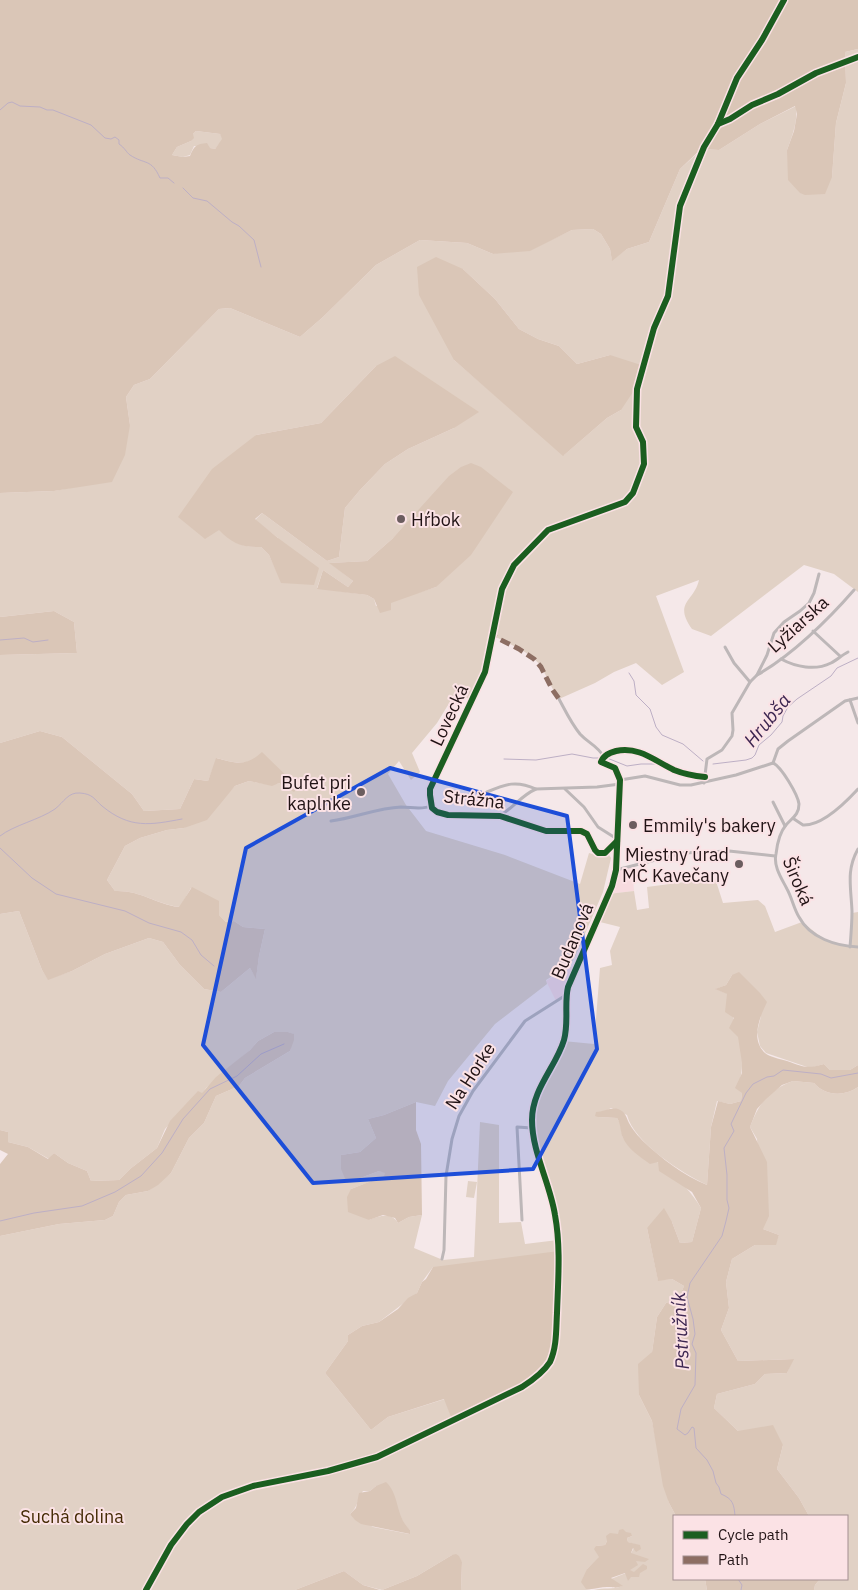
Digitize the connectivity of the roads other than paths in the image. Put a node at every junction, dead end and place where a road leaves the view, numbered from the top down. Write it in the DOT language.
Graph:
graph roads {
  1 [pos="819,574"];
  2 [pos="854,590"];
  3 [pos="813,631"];
  4 [pos="494,636"];
  5 [pos="725,647"];
  6 [pos="848,652"];
  7 [pos="840,656"];
  8 [pos="781,659"];
  9 [pos="757,675"];
  10 [pos="750,682"];
  11 [pos="858,698"];
  12 [pos="559,699"];
  13 [pos="850,700"];
  14 [pos="858,722"];
  15 [pos="604,757"];
  16 [pos="773,763"];
  17 [pos="705,777"];
  18 [pos="620,782"];
  19 [pos="704,783"];
  20 [pos="565,788"];
  21 [pos="858,788"];
  22 [pos="536,789"];
  23 [pos="487,792"];
  24 [pos="773,802"];
  25 [pos="431,806"];
  26 [pos="500,816"];
  27 [pos="794,819"];
  28 [pos="332,821"];
  29 [pos="785,826"];
  30 [pos="617,840"];
  31 [pos="858,848"];
  32 [pos="775,856"];
  33 [pos="616,870"];
  34 [pos="850,947"];
  35 [pos="858,947"];
  36 [pos="566,995"];
  37 [pos="532,1128"];
  38 [pos="522,1220"];
  39 [pos="442,1259"];
  40 [pos="146,1590"];
  1 -- 9 [label="street"];
  2 -- 3 [label="street, Lyžiarska"];
  3 -- 7 [label="street"];
  3 -- 8 [label="street, Lyžiarska"];
  4 -- 25 [label="street, Lovecká"];
  5 -- 10 [label="street"];
  6 -- 7 [label="street"];
  7 -- 8 [label="street"];
  8 -- 9 [label="street, Lyžiarska"];
  9 -- 10 [label="street"];
  10 -- 17 [label="street"];
  11 -- 13 [label="street"];
  12 -- 15 [label="street"];
  13 -- 14 [label="street"];
  13 -- 16 [label="street"];
  15 -- 17 [label="street"];
  15 -- 18 [label="street"];
  16 -- 19 [label="street"];
  16 -- 27 [label="street"];
  17 -- 19 [label="street"];
  18 -- 19 [label="street"];
  18 -- 20 [label="street"];
  18 -- 30 [label="street, Budanová"];
  20 -- 22 [label="street"];
  20 -- 30 [label="street"];
  21 -- 27 [label="street"];
  22 -- 23 [label="street"];
  22 -- 26 [label="street"];
  24 -- 29 [label="street"];
  25 -- 26 [label="street, Strážna"];
  25 -- 28 [label="street, Strážna"];
  26 -- 30 [label="street, Strážna"];
  27 -- 29 [label="street"];
  29 -- 32 [label="street"];
  30 -- 33 [label="street, Budanová"];
  31 -- 34 [label="street"];
  32 -- 33 [label="street, Široká"];
  32 -- 34 [label="street, Široká"];
  33 -- 36 [label="street, Budanová"];
  34 -- 35 [label="street, Široká"];
  36 -- 37 [label="street, Budanová"];
  36 -- 39 [label="street, Na Horke"];
  37 -- 38 [label="street"];
  37 -- 40 [label="street, Budanová"];
}
